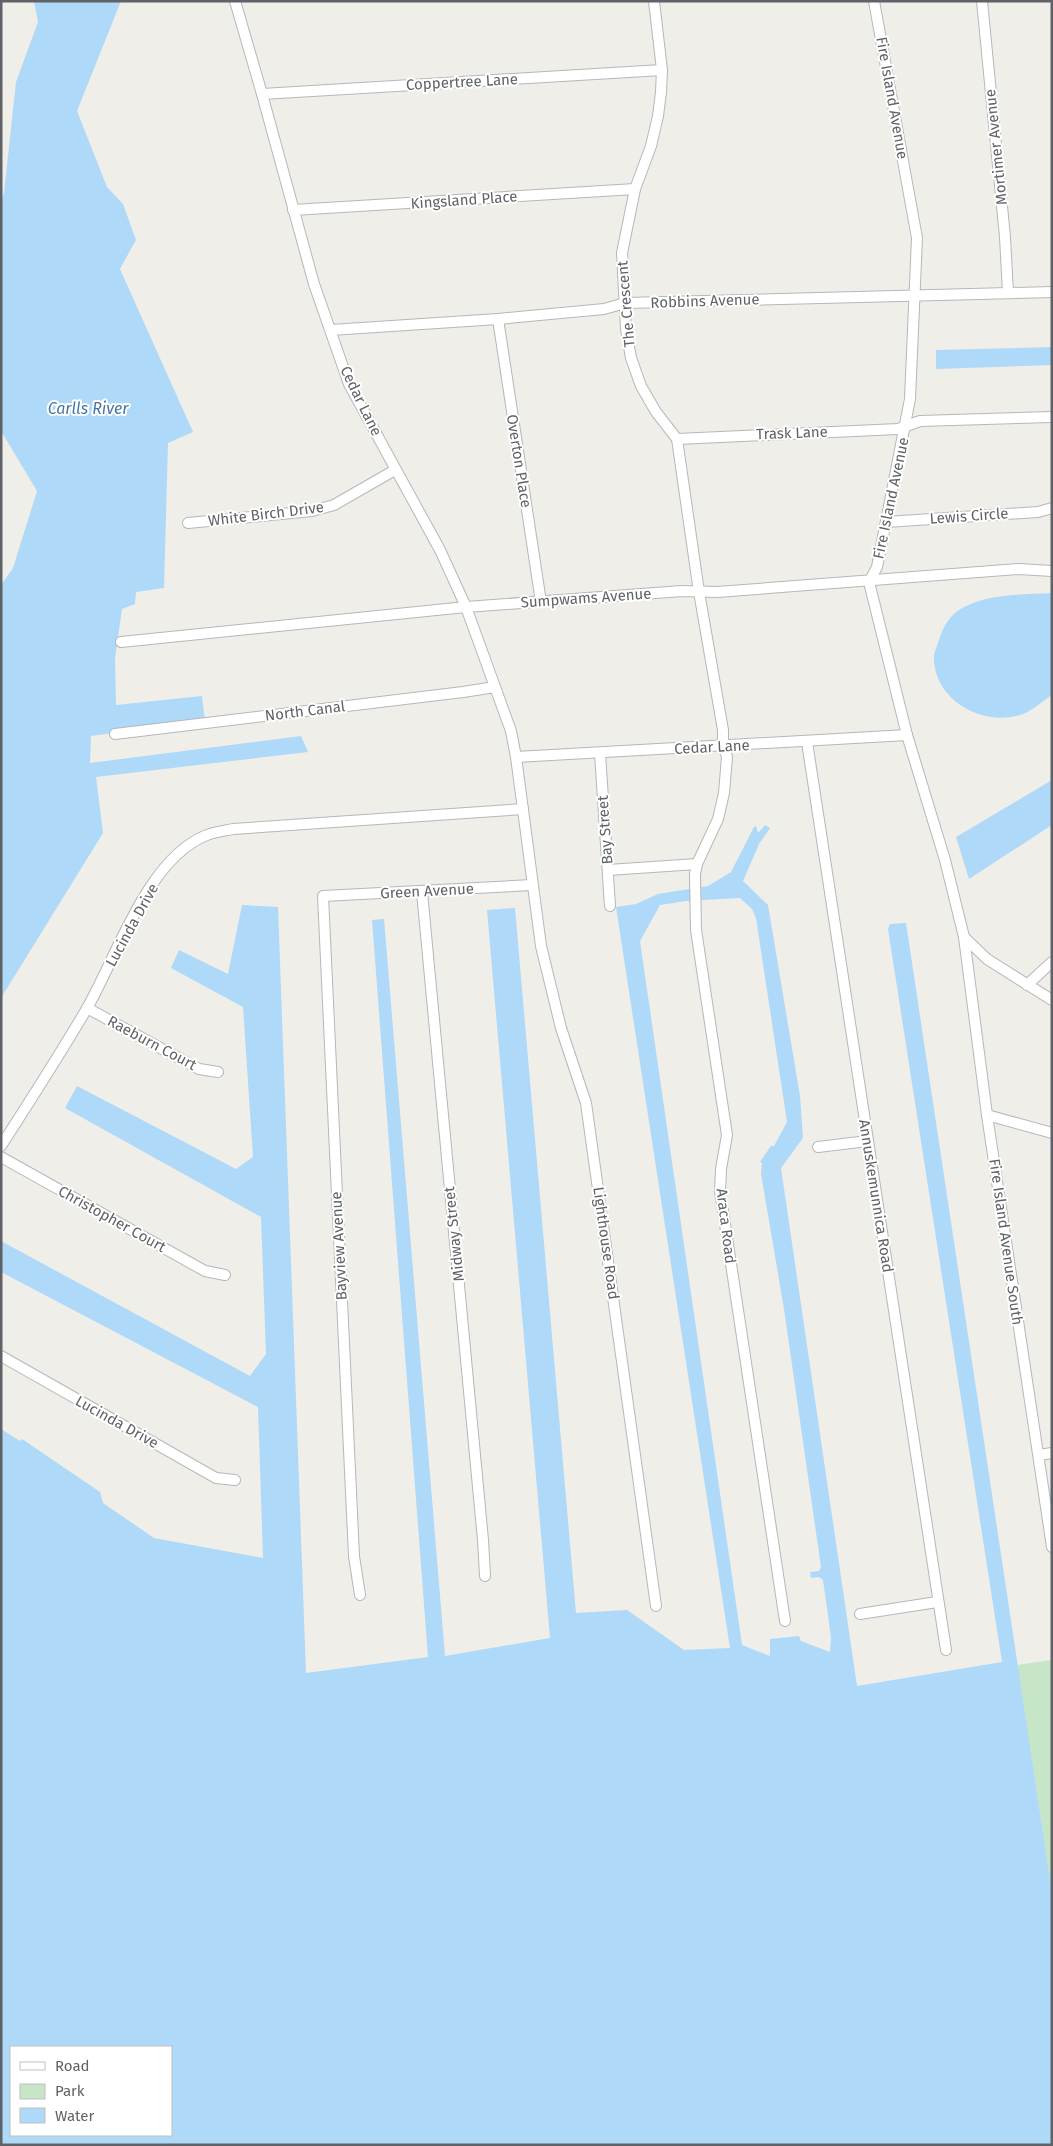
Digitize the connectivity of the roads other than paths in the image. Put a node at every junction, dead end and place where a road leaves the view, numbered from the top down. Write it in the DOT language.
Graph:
graph roads {
  1 [pos="235,1"];
  2 [pos="654,1"];
  3 [pos="874,1"];
  4 [pos="982,1"];
  5 [pos="662,70"];
  6 [pos="262,94"];
  7 [pos="635,189"];
  8 [pos="293,210"];
  9 [pos="1052,292"];
  10 [pos="1008,293"];
  11 [pos="914,296"];
  12 [pos="625,303"];
  13 [pos="498,320"];
  14 [pos="331,330"];
  15 [pos="1052,417"];
  16 [pos="906,425"];
  17 [pos="677,439"];
  18 [pos="394,470"];
  19 [pos="1052,508"];
  20 [pos="886,522"];
  21 [pos="188,523"];
  22 [pos="1052,571"];
  23 [pos="869,582"];
  24 [pos="699,592"];
  25 [pos="541,602"];
  26 [pos="466,607"];
  27 [pos="121,642"];
  28 [pos="494,687"];
  29 [pos="115,734"];
  30 [pos="907,735"];
  31 [pos="807,742"];
  32 [pos="723,746"];
  33 [pos="600,753"];
  34 [pos="516,757"];
  35 [pos="523,809"];
  36 [pos="697,864"];
  37 [pos="608,870"];
  38 [pos="532,885"];
  39 [pos="422,892"];
  40 [pos="323,896"];
  41 [pos="610,906"];
  42 [pos="964,937"];
  43 [pos="1052,962"];
  44 [pos="1027,985"];
  45 [pos="1052,1000"];
  46 [pos="87,1008"];
  47 [pos="218,1072"];
  48 [pos="987,1115"];
  49 [pos="1052,1133"];
  50 [pos="868,1141"];
  51 [pos="1,1146"];
  52 [pos="818,1147"];
  53 [pos="1,1157"];
  54 [pos="224,1275"];
  55 [pos="1,1356"];
  56 [pos="1052,1453"];
  57 [pos="1039,1455"];
  58 [pos="235,1480"];
  59 [pos="1052,1547"];
  60 [pos="485,1576"];
  61 [pos="360,1595"];
  62 [pos="937,1602"];
  63 [pos="656,1606"];
  64 [pos="860,1614"];
  65 [pos="785,1621"];
  66 [pos="946,1650"];
  1 -- 6 [label="street, Cedar Lane"];
  2 -- 5 [label="street, The Crescent"];
  3 -- 11 [label="street, Fire Island Avenue"];
  4 -- 10 [label="street, Mortimer Avenue"];
  5 -- 6 [label="street, Coppertree Lane"];
  5 -- 7 [label="street, The Crescent"];
  6 -- 8 [label="street, Cedar Lane"];
  7 -- 8 [label="street, Kingsland Place"];
  7 -- 12 [label="street, The Crescent"];
  8 -- 14 [label="street, Cedar Lane"];
  9 -- 10 [label="street, Robbins Avenue"];
  10 -- 11 [label="street, Robbins Avenue"];
  11 -- 12 [label="street, Robbins Avenue"];
  11 -- 16 [label="street, Fire Island Avenue"];
  12 -- 13 [label="street, Robbins Avenue"];
  12 -- 17 [label="street, The Crescent"];
  13 -- 14 [label="street, Robbins Avenue"];
  13 -- 25 [label="street, Overton Place"];
  14 -- 18 [label="street, Cedar Lane"];
  15 -- 16 [label="street"];
  16 -- 17 [label="street, Trask Lane"];
  16 -- 20 [label="street, Fire Island Avenue"];
  17 -- 24 [label="street, The Crescent"];
  18 -- 21 [label="street, White Birch Drive"];
  18 -- 26 [label="street, Cedar Lane"];
  19 -- 20 [label="street, Lewis Circle"];
  20 -- 23 [label="street, Fire Island Avenue"];
  22 -- 23 [label="street, Sumpwams Avenue"];
  23 -- 24 [label="street, Sumpwams Avenue"];
  23 -- 30 [label="street"];
  24 -- 25 [label="street, Sumpwams Avenue"];
  24 -- 32 [label="street, The Crescent"];
  25 -- 26 [label="street, Sumpwams Avenue"];
  26 -- 27 [label="street, Sumpwams Avenue"];
  26 -- 28 [label="street, Cedar Lane"];
  28 -- 29 [label="street, North Canal"];
  28 -- 34 [label="street, Cedar Lane"];
  30 -- 31 [label="street, Cedar Lane"];
  30 -- 42 [label="street"];
  31 -- 32 [label="street, Cedar Lane"];
  31 -- 50 [label="street, Annuskemunnica Road"];
  32 -- 33 [label="street, Cedar Lane"];
  32 -- 36 [label="street, Araca Road"];
  33 -- 34 [label="street, Cedar Lane"];
  33 -- 37 [label="street, Bay Street"];
  34 -- 35 [label="street, Cedar Lane"];
  35 -- 38 [label="street, Cedar Lane"];
  35 -- 46 [label="street, Lucinda Drive"];
  36 -- 37 [label="street"];
  36 -- 65 [label="street, Araca Road"];
  37 -- 41 [label="street, Bay Street"];
  38 -- 39 [label="street, Green Avenue"];
  38 -- 63 [label="street, Lighthouse Road"];
  39 -- 40 [label="street, Green Avenue"];
  39 -- 60 [label="street, Midway Street"];
  40 -- 61 [label="street, Bayview Avenue"];
  42 -- 44 [label="street"];
  42 -- 48 [label="street, Fire Island Avenue South"];
  43 -- 44 [label="street"];
  44 -- 45 [label="street"];
  46 -- 47 [label="street, Raeburn Court"];
  46 -- 51 [label="street, Lucinda Drive"];
  48 -- 49 [label="street"];
  48 -- 57 [label="street, Fire Island Avenue South"];
  50 -- 52 [label="street"];
  50 -- 62 [label="street, Annuskemunnica Road"];
  53 -- 54 [label="street, Christopher Court"];
  55 -- 58 [label="street, Lucinda Drive"];
  56 -- 57 [label="street"];
  57 -- 59 [label="street, Fire Island Avenue South"];
  62 -- 64 [label="street"];
  62 -- 66 [label="street, Annuskemunnica Road"];
}
